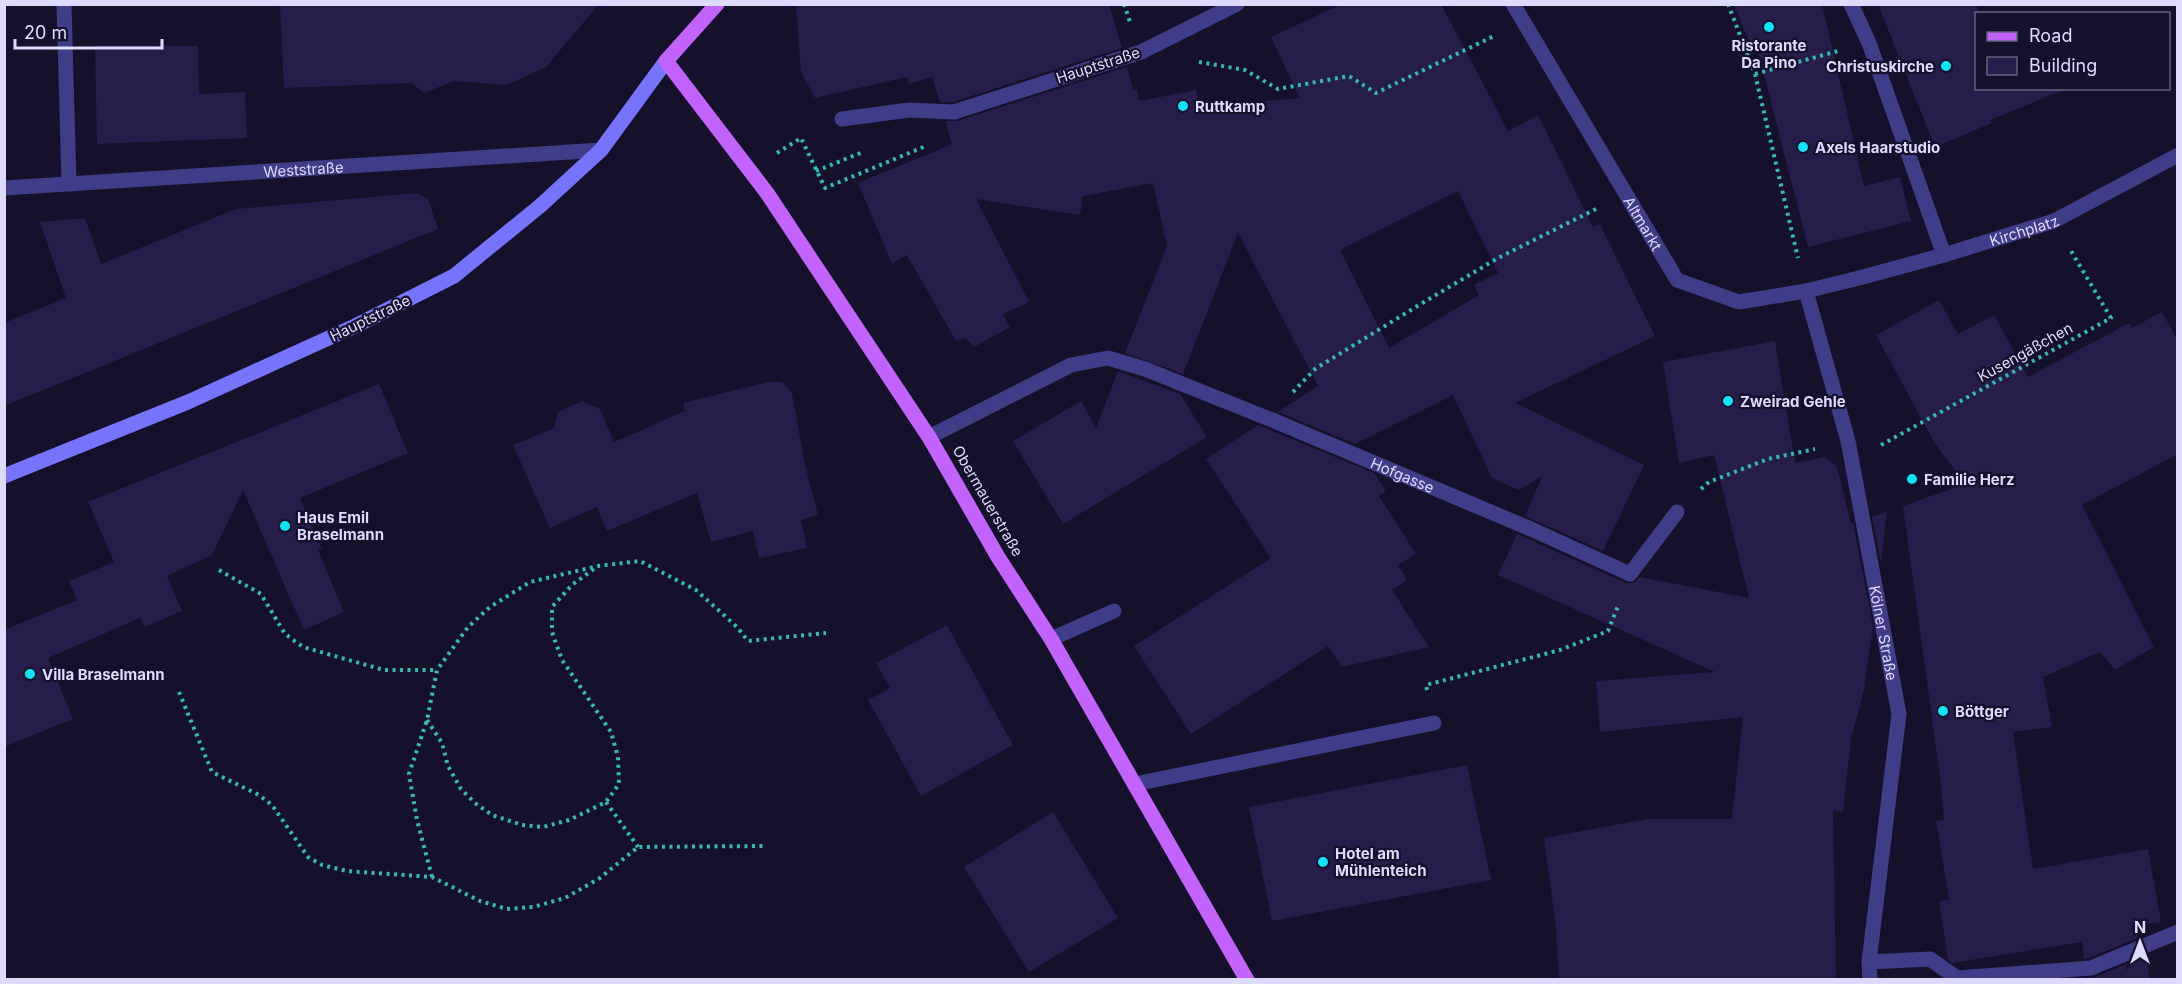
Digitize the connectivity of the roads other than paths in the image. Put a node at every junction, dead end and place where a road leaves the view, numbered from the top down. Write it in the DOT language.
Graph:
graph roads {
  1 [pos="64,4"];
  2 [pos="717,4"];
  3 [pos="1237,4"];
  4 [pos="1513,4"];
  5 [pos="1851,4"];
  6 [pos="666,61"];
  7 [pos="842,119"];
  8 [pos="601,150"];
  9 [pos="2178,155"];
  10 [pos="69,184"];
  11 [pos="4,188"];
  12 [pos="1944,255"];
  13 [pos="1859,278"];
  14 [pos="1806,291"];
  15 [pos="929,437"];
  16 [pos="4,476"];
  17 [pos="1677,512"];
  18 [pos="1114,611"];
  19 [pos="1051,639"];
  20 [pos="1434,723"];
  21 [pos="1135,784"];
  22 [pos="2178,932"];
  23 [pos="1869,962"];
  24 [pos="1247,980"];
  25 [pos="1870,980"];
  1 -- 10 [label="street"];
  2 -- 6 [label="main road"];
  3 -- 7 [label="street, Hauptstraße"];
  4 -- 14 [label="street, Altmarkt"];
  5 -- 12 [label="street"];
  6 -- 8 [label="street, Hauptstraße"];
  6 -- 15 [label="main road, Obermauerstraße"];
  8 -- 10 [label="street, Weststraße"];
  8 -- 16 [label="street, Hauptstraße"];
  9 -- 12 [label="street, Kirchplatz"];
  10 -- 11 [label="street, Weststraße"];
  12 -- 13 [label="street, Kirchplatz"];
  13 -- 14 [label="street, Altmarkt"];
  14 -- 23 [label="street, Kölner Straße"];
  15 -- 17 [label="street, Hofgasse"];
  15 -- 19 [label="main road, Obermauerstraße"];
  18 -- 19 [label="street"];
  19 -- 21 [label="main road, Obermauerstraße"];
  20 -- 21 [label="street"];
  21 -- 24 [label="main road, Obermauerstraße"];
  22 -- 23 [label="street"];
  23 -- 25 [label="street, Kölner Straße"];
}
